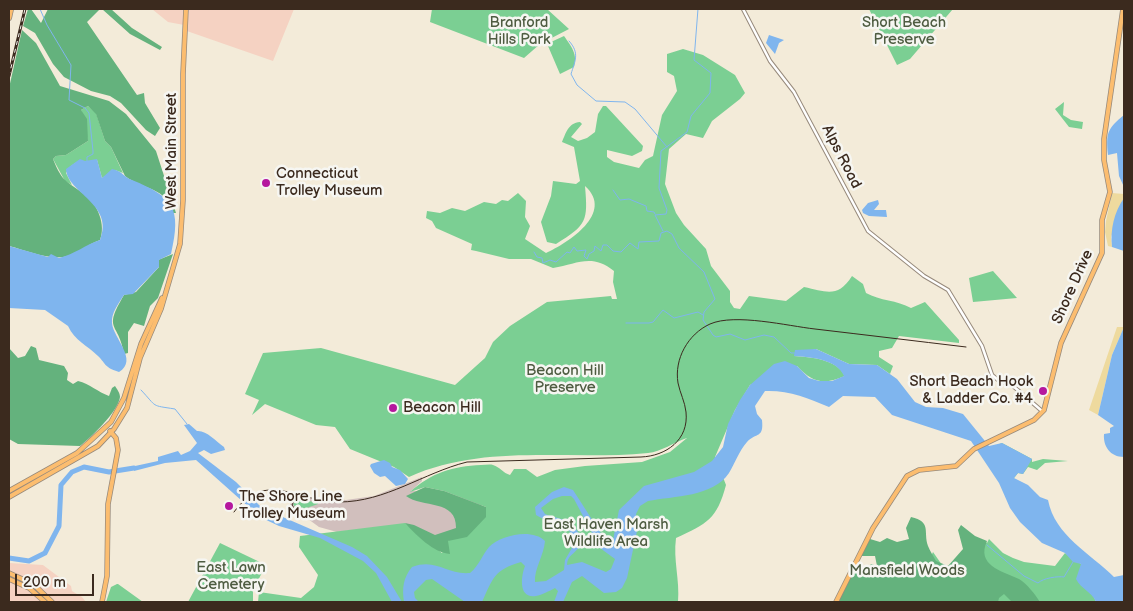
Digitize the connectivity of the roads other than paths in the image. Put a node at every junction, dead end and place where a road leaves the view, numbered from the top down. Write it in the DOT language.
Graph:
graph roads {
  1 [pos="11,9"];
  2 [pos="186,9"];
  3 [pos="743,9"];
  4 [pos="1123,9"];
  5 [pos="9,18"];
  6 [pos="166,292"];
  7 [pos="1043,412"];
  8 [pos="106,428"];
  9 [pos="112,432"];
  10 [pos="86,446"];
  11 [pos="90,451"];
  12 [pos="9,491"];
  13 [pos="9,498"];
  14 [pos="9,573"];
  15 [pos="9,579"];
  16 [pos="45,594"];
  17 [pos="43,600"];
  18 [pos="52,602"];
  19 [pos="102,602"];
  20 [pos="836,602"];
  1 -- 5 [label="highway"];
  2 -- 6 [label="main road, West Main Street"];
  3 -- 7 [label="street, Alps Road"];
  4 -- 7 [label="main road, Shore Drive"];
  6 -- 8 [label="main road, West Main Street"];
  6 -- 9 [label="main road, West Main Street"];
  7 -- 20 [label="main road"];
  8 -- 9 [label="main road"];
  8 -- 10 [label="main road, West Main Street"];
  9 -- 11 [label="main road, West Main Street"];
  9 -- 19 [label="main road"];
  10 -- 11 [label="main road"];
  10 -- 12 [label="main road, West Main Street"];
  11 -- 13 [label="main road, West Main Street"];
  14 -- 16 [label="main road"];
  15 -- 17 [label="main road"];
  16 -- 17 [label="main road"];
  16 -- 18 [label="main road"];
}
